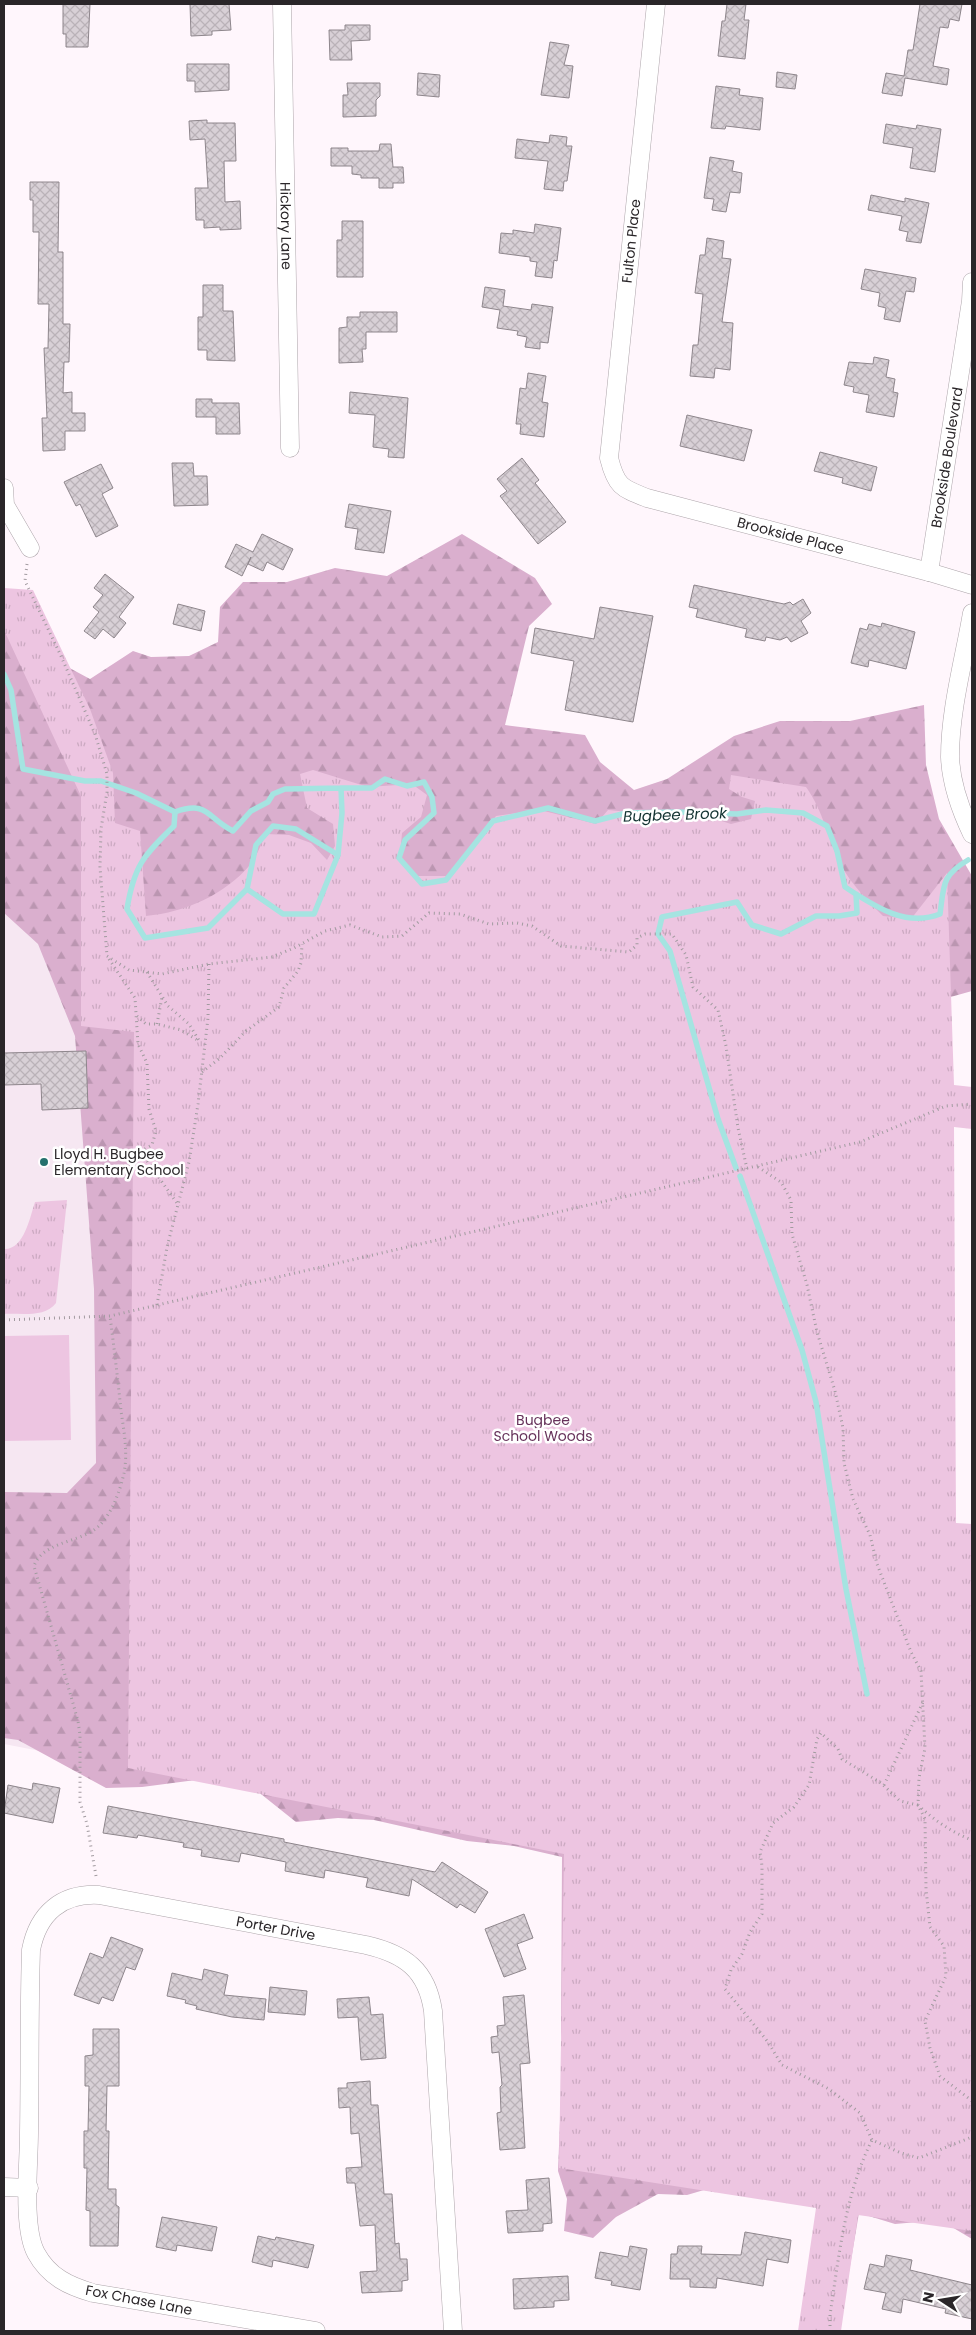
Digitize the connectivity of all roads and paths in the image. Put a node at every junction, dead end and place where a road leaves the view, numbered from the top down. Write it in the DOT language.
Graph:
graph roads {
  1 [pos="282,4"];
  2 [pos="656,4"];
  3 [pos="972,282"];
  4 [pos="290,448"];
  5 [pos="614,477"];
  6 [pos="4,488"];
  7 [pos="30,548"];
  8 [pos="929,572"];
  9 [pos="972,586"];
  10 [pos="972,613"];
  11 [pos="972,834"];
  12 [pos="304,942"];
  13 [pos="107,956"];
  14 [pos="209,964"];
  15 [pos="146,972"];
  16 [pos="162,997"];
  17 [pos="137,1016"];
  18 [pos="157,1024"];
  19 [pos="200,1042"];
  20 [pos="204,1047"];
  21 [pos="201,1073"];
  22 [pos="972,1104"];
  23 [pos="757,1166"];
  24 [pos="747,1169"];
  25 [pos="179,1206"];
  26 [pos="157,1305"];
  27 [pos="110,1316"];
  28 [pos="4,1320"];
  29 [pos="924,1701"];
  30 [pos="884,1785"];
  31 [pos="918,1805"];
  32 [pos="972,1840"];
  33 [pos="96,1876"];
  34 [pos="972,2102"];
  35 [pos="972,2137"];
  36 [pos="872,2140"];
  37 [pos="4,2187"];
  38 [pos="29,2188"];
  39 [pos="316,2331"];
  40 [pos="453,2331"];
  41 [pos="830,2331"];
  1 -- 4 [label="street, Hickory Lane"];
  2 -- 5 [label="street, Fulton Place"];
  3 -- 8 [label="street, Brookside Boulevard"];
  5 -- 8 [label="street, Brookside Place"];
  6 -- 7 [label="street"];
  7 -- 13 [label="path"];
  8 -- 9 [label="street, Brookside Place"];
  10 -- 11 [label="street"];
  12 -- 14 [label="path"];
  12 -- 21 [label="path"];
  12 -- 24 [label="path"];
  13 -- 15 [label="path"];
  13 -- 17 [label="path"];
  14 -- 15 [label="path"];
  14 -- 20 [label="path"];
  15 -- 16 [label="path"];
  16 -- 18 [label="path"];
  16 -- 19 [label="path"];
  17 -- 18 [label="path"];
  17 -- 25 [label="path"];
  18 -- 19 [label="path"];
  19 -- 20 [label="path"];
  20 -- 21 [label="path"];
  21 -- 25 [label="path"];
  22 -- 23 [label="path"];
  23 -- 24 [label="path"];
  23 -- 29 [label="path"];
  24 -- 26 [label="path"];
  25 -- 26 [label="path"];
  26 -- 27 [label="path"];
  27 -- 28 [label="path"];
  27 -- 33 [label="path"];
  29 -- 30 [label="path"];
  29 -- 31 [label="path"];
  30 -- 31 [label="path"];
  30 -- 36 [label="path"];
  31 -- 32 [label="path"];
  31 -- 34 [label="path"];
  35 -- 36 [label="path"];
  36 -- 41 [label="path"];
  37 -- 38 [label="street"];
  38 -- 39 [label="street, Fox Chase Lane"];
  38 -- 40 [label="street, Porter Drive"];
}
